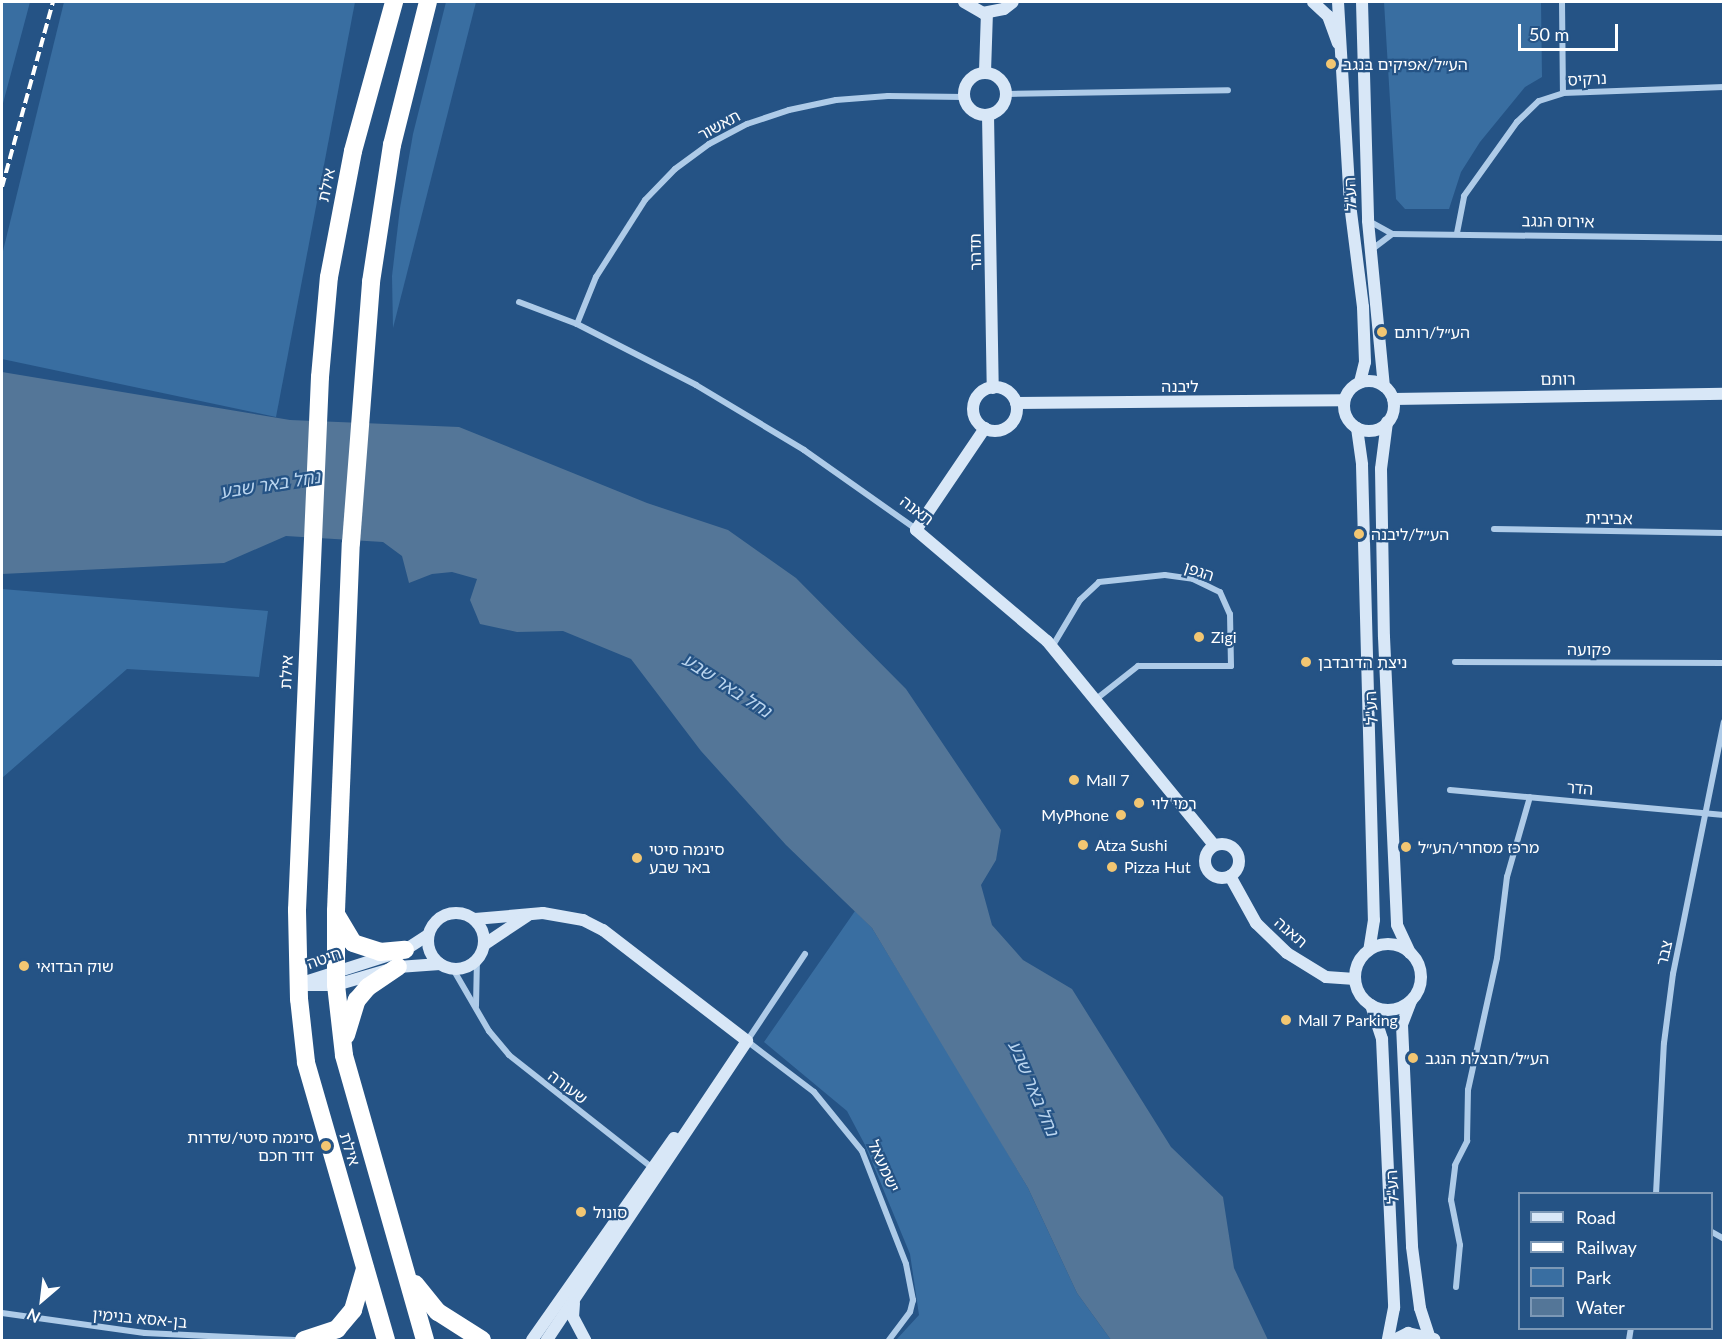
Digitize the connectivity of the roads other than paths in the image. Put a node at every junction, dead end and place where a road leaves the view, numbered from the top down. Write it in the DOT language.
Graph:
graph roads {
  1 [pos="394,2"];
  2 [pos="428,2"];
  3 [pos="964,2"];
  4 [pos="1013,2"];
  5 [pos="1313,2"];
  6 [pos="1338,2"];
  7 [pos="1362,2"];
  8 [pos="1562,2"];
  9 [pos="987,13"];
  10 [pos="1344,61"];
  11 [pos="985,72"];
  12 [pos="1724,87"];
  13 [pos="1228,90"];
  14 [pos="1563,93"];
  15 [pos="1007,94"];
  16 [pos="964,97"];
  17 [pos="988,115"];
  18 [pos="1368,220"];
  19 [pos="1457,232"];
  20 [pos="1392,234"];
  21 [pos="1724,238"];
  22 [pos="1370,251"];
  23 [pos="519,302"];
  24 [pos="577,324"];
  25 [pos="1360,382"];
  26 [pos="1384,386"];
  27 [pos="993,388"];
  28 [pos="1724,394"];
  29 [pos="1393,399"];
  30 [pos="1344,400"];
  31 [pos="1016,403"];
  32 [pos="1387,422"];
  33 [pos="985,428"];
  34 [pos="1357,428"];
  35 [pos="916,530"];
  36 [pos="1494,530"];
  37 [pos="1724,533"];
  38 [pos="1052,647"];
  39 [pos="1455,662"];
  40 [pos="1724,663"];
  41 [pos="1095,700"];
  42 [pos="1724,722"];
  43 [pos="1450,790"];
  44 [pos="1530,797"];
  45 [pos="1708,812"];
  46 [pos="1724,815"];
  47 [pos="1214,845"];
  48 [pos="1230,876"];
  49 [pos="336,911"];
  50 [pos="543,913"];
  51 [pos="475,919"];
  52 [pos="428,935"];
  53 [pos="485,944"];
  54 [pos="405,950"];
  55 [pos="1369,950"];
  56 [pos="1410,953"];
  57 [pos="805,954"];
  58 [pos="477,960"];
  59 [pos="440,964"];
  60 [pos="398,967"];
  61 [pos="453,969"];
  62 [pos="336,978"];
  63 [pos="1355,979"];
  64 [pos="298,985"];
  65 [pos="1410,1001"];
  66 [pos="1371,1005"];
  67 [pos="476,1007"];
  68 [pos="747,1041"];
  69 [pos="344,1054"];
  70 [pos="655,1170"];
  71 [pos="1656,1192"];
  72 [pos="366,1264"];
  73 [pos="410,1278"];
  74 [pos="1456,1287"];
  75 [pos="575,1299"];
  76 [pos="2,1313"];
  77 [pos="205,1337"];
  78 [pos="1432,1338"];
  79 [pos="225,1341"];
  80 [pos="295,1341"];
  81 [pos="304,1341"];
  82 [pos="386,1341"];
  83 [pos="425,1341"];
  84 [pos="482,1341"];
  85 [pos="532,1341"];
  86 [pos="547,1341"];
  87 [pos="585,1341"];
  88 [pos="889,1341"];
  89 [pos="1388,1341"];
  90 [pos="1394,1341"];
  1 -- 64 [label="highway, אילת"];
  2 -- 49 [label="highway, אילת"];
  3 -- 9 [label="street"];
  4 -- 9 [label="street"];
  5 -- 10 [label="street"];
  6 -- 10 [label="street, הע\"ל"];
  7 -- 18 [label="street, הע\"ל"];
  8 -- 14 [label="street"];
  9 -- 11 [label="street"];
  10 -- 25 [label="street, הע\"ל"];
  11 -- 15 [label="street"];
  11 -- 16 [label="street"];
  12 -- 14 [label="street, נרקיס"];
  13 -- 15 [label="street"];
  14 -- 19 [label="street, נרקיס"];
  15 -- 17 [label="street"];
  16 -- 17 [label="street"];
  16 -- 24 [label="street, תאשור"];
  17 -- 27 [label="street, תדהר"];
  18 -- 20 [label="street"];
  18 -- 22 [label="street, הע\"ל"];
  19 -- 20 [label="street, אירוס הנגב"];
  19 -- 21 [label="street, אירוס הנגב"];
  20 -- 22 [label="street"];
  22 -- 26 [label="street, הע\"ל"];
  23 -- 24 [label="street, תאנה"];
  24 -- 35 [label="street, תאנה"];
  25 -- 26 [label="street"];
  25 -- 30 [label="street"];
  26 -- 29 [label="street"];
  27 -- 31 [label="street"];
  27 -- 33 [label="street"];
  28 -- 29 [label="street, רותם"];
  29 -- 32 [label="street"];
  30 -- 31 [label="street, ליבנה"];
  30 -- 34 [label="street"];
  31 -- 33 [label="street"];
  32 -- 34 [label="street"];
  32 -- 56 [label="street, הע\"ל"];
  33 -- 35 [label="street"];
  34 -- 55 [label="street, הע\"ל"];
  35 -- 38 [label="street, תאנה"];
  36 -- 37 [label="street, אביבית"];
  38 -- 41 [label="street, תאנה"];
  38 -- 41 [label="street, הגפן"];
  39 -- 40 [label="street, פקועה"];
  41 -- 47 [label="street, תאנה"];
  42 -- 45 [label="street, צבר"];
  43 -- 44 [label="street, הדר"];
  44 -- 45 [label="street, הדר"];
  44 -- 74 [label="street"];
  45 -- 46 [label="street, הדר"];
  45 -- 71 [label="street, צבר"];
  47 -- 48 [label="street"];
  47 -- 48 [label="street"];
  48 -- 63 [label="street, תאנה"];
  49 -- 54 [label="highway"];
  49 -- 62 [label="highway, אילת"];
  50 -- 51 [label="street, חיטה"];
  50 -- 53 [label="street, חיטה"];
  50 -- 68 [label="street, חיטה"];
  51 -- 52 [label="street, חיטה"];
  51 -- 53 [label="street"];
  52 -- 54 [label="street, חיטה"];
  52 -- 59 [label="street"];
  53 -- 58 [label="street, חיטה"];
  54 -- 62 [label="street, חיטה"];
  55 -- 56 [label="street"];
  55 -- 63 [label="street"];
  56 -- 65 [label="street"];
  57 -- 68 [label="street"];
  58 -- 61 [label="street"];
  58 -- 67 [label="street"];
  59 -- 60 [label="street, חיטה"];
  59 -- 61 [label="street, חיטה"];
  60 -- 62 [label="street, חיטה"];
  60 -- 69 [label="highway"];
  61 -- 67 [label="street, שעורה"];
  62 -- 64 [label="street, חיטה"];
  62 -- 69 [label="highway, אילת"];
  63 -- 66 [label="street"];
  64 -- 72 [label="highway, אילת"];
  65 -- 66 [label="street"];
  65 -- 78 [label="street, הע\"ל"];
  66 -- 89 [label="street, הע\"ל"];
  67 -- 70 [label="street, שעורה"];
  68 -- 70 [label="street"];
  68 -- 88 [label="street, ישמעאל"];
  69 -- 73 [label="highway, אילת"];
  70 -- 75 [label="street"];
  70 -- 85 [label="street"];
  72 -- 81 [label="highway"];
  72 -- 82 [label="highway, אילת"];
  73 -- 83 [label="highway, אילת"];
  73 -- 84 [label="highway"];
  75 -- 86 [label="street"];
  75 -- 87 [label="street"];
  76 -- 77 [label="street, בן-אסא בנימין"];
  77 -- 79 [label="street, בן-אסא בנימין"];
  77 -- 80 [label="street, בן-אסא בנימין"];
  78 -- 90 [label="street"];
}
